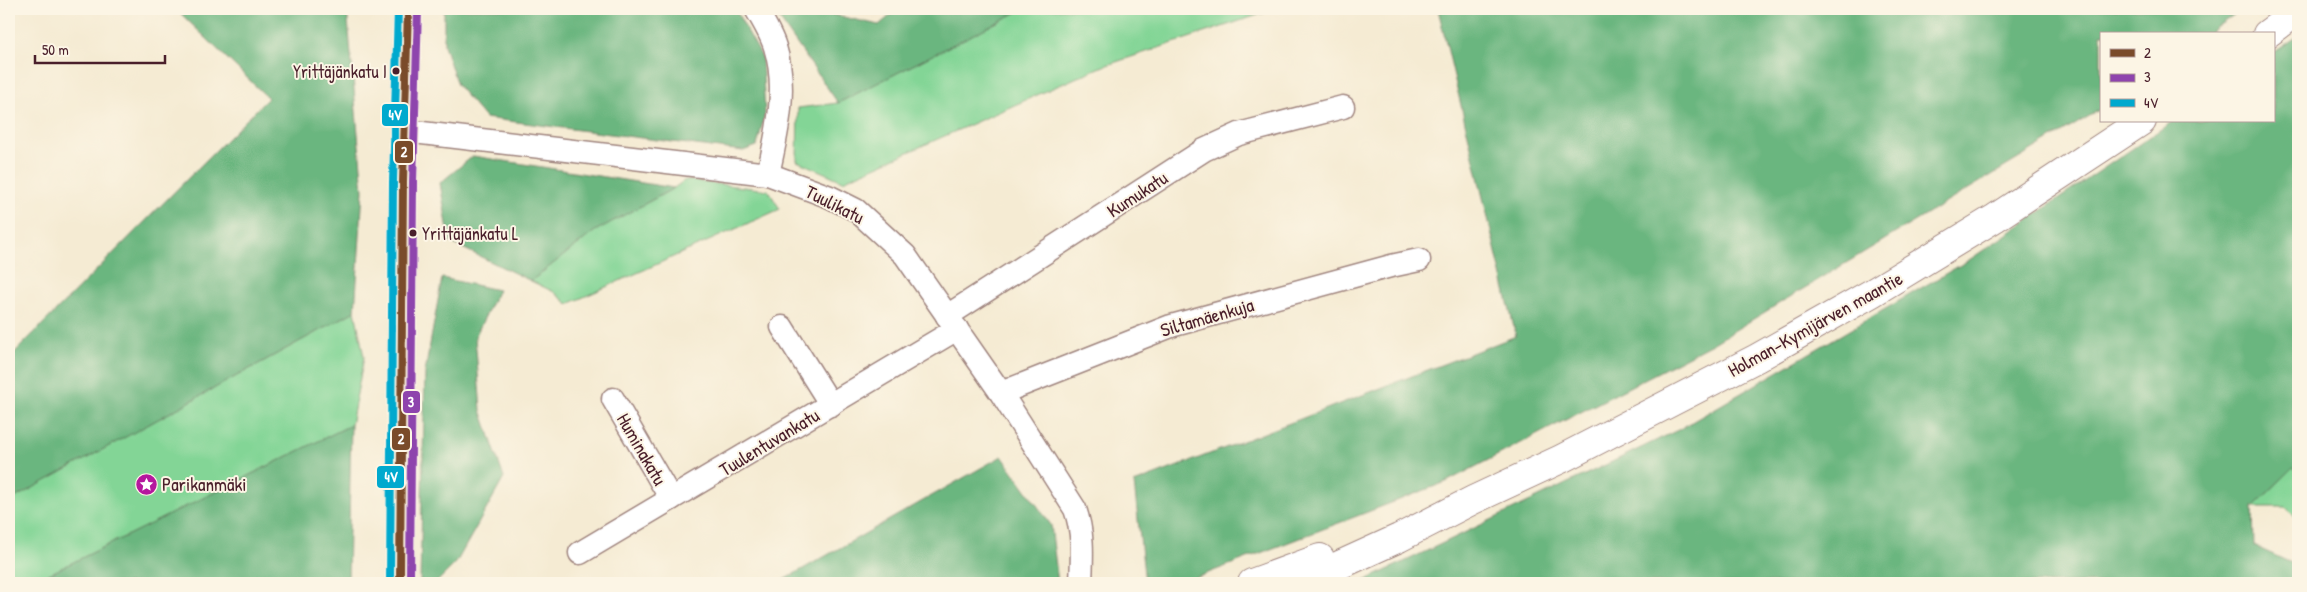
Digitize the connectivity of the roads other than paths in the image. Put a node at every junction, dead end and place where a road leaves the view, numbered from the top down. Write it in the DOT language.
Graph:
graph roads {
  1 [pos="408,9"];
  2 [pos="756,9"];
  3 [pos="2298,11"];
  4 [pos="2270,32"];
  5 [pos="1343,107"];
  6 [pos="2140,122"];
  7 [pos="405,131"];
  8 [pos="768,174"];
  9 [pos="1419,260"];
  10 [pos="952,322"];
  11 [pos="782,327"];
  12 [pos="1001,394"];
  13 [pos="613,399"];
  14 [pos="831,405"];
  15 [pos="671,500"];
  16 [pos="1473,500"];
  17 [pos="580,554"];
  18 [pos="400,583"];
  19 [pos="1081,583"];
  20 [pos="1252,583"];
  21 [pos="1300,583"];
  1 -- 7 [label="main road"];
  2 -- 8 [label="street"];
  3 -- 4 [label="main road"];
  5 -- 10 [label="street, Kumukatu"];
  6 -- 16 [label="main road, Holman–Kymijärven maantie"];
  7 -- 8 [label="street, Tuulikatu"];
  7 -- 18 [label="main road"];
  8 -- 10 [label="street, Tuulikatu"];
  9 -- 12 [label="street, Siltamäenkuja"];
  10 -- 12 [label="street, Tuulikatu"];
  10 -- 14 [label="street, Tuulentuvankatu"];
  11 -- 14 [label="street"];
  12 -- 19 [label="street, Tuulikatu"];
  13 -- 15 [label="street, Huminakatu"];
  14 -- 15 [label="street, Tuulentuvankatu"];
  15 -- 17 [label="street, Tuulentuvankatu"];
  16 -- 20 [label="main road, Holman–Kymijärven maantie"];
  16 -- 21 [label="main road, Holman–Kymijärven maantie"];
}
